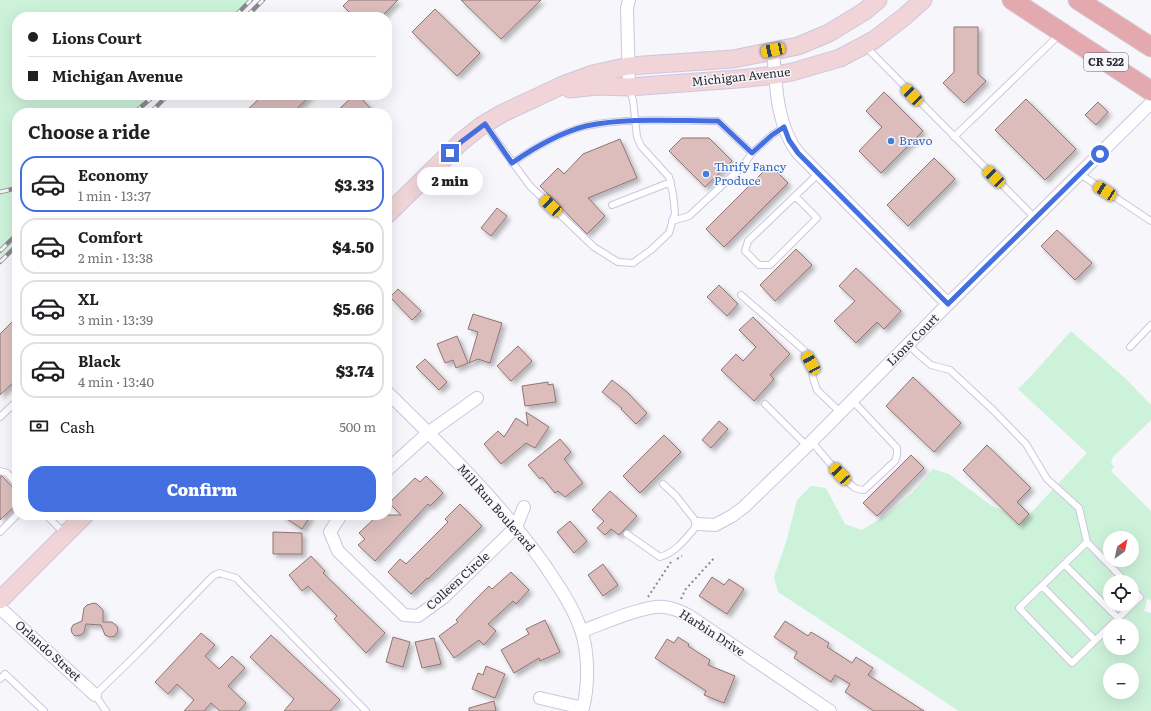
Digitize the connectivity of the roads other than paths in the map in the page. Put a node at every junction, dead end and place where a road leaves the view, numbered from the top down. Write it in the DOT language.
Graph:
graph roads {
  1 [pos="629,0"];
  2 [pos="878,0"];
  3 [pos="923,0"];
  4 [pos="1012,0"];
  5 [pos="1078,0"];
  6 [pos="1061,33"];
  7 [pos="864,45"];
  8 [pos="1151,47"];
  9 [pos="773,50"];
  10 [pos="629,66"];
  11 [pos="775,75"];
  12 [pos="629,87"];
  13 [pos="1151,91"];
  14 [pos="538,96"];
  15 [pos="1151,103"];
  16 [pos="635,121"];
  17 [pos="485,124"];
  18 [pos="784,127"];
  19 [pos="954,137"];
  20 [pos="752,153"];
  21 [pos="512,163"];
  22 [pos="818,174"];
  23 [pos="1080,174"];
  24 [pos="671,182"];
  25 [pos="795,196"];
  26 [pos="612,205"];
  27 [pos="392,210"];
  28 [pos="1035,218"];
  29 [pos="672,222"];
  30 [pos="1151,222"];
  31 [pos="741,295"];
  32 [pos="948,304"];
  33 [pos="1151,325"];
  34 [pos="908,344"];
  35 [pos="1130,347"];
  36 [pos="392,397"];
  37 [pos="476,398"];
  38 [pos="853,401"];
  39 [pos="765,404"];
  40 [pos="12,406"];
  41 [pos="841,413"];
  42 [pos="0,417"];
  43 [pos="428,433"];
  44 [pos="809,444"];
  45 [pos="392,465"];
  46 [pos="0,471"];
  47 [pos="12,478"];
  48 [pos="663,484"];
  49 [pos="524,507"];
  50 [pos="12,520"];
  51 [pos="51,520"];
  52 [pos="80,520"];
  53 [pos="338,520"];
  54 [pos="698,524"];
  55 [pos="516,527"];
  56 [pos="0,532"];
  57 [pos="65,534"];
  58 [pos="628,534"];
  59 [pos="1087,542"];
  60 [pos="1064,564"];
  61 [pos="1119,575"];
  62 [pos="1042,586"];
  63 [pos="0,600"];
  64 [pos="0,608"];
  65 [pos="1125,611"];
  66 [pos="1118,618"];
  67 [pos="582,631"];
  68 [pos="1095,640"];
  69 [pos="0,679"];
  70 [pos="95,695"];
  71 [pos="540,698"];
  72 [pos="582,710"];
  73 [pos="44,711"];
  74 [pos="106,711"];
  75 [pos="366,711"];
  76 [pos="830,711"];
  1 -- 10 [label="street"];
  2 -- 9 [label="main road, Michigan Avenue"];
  3 -- 7 [label="main road, Michigan Avenue"];
  4 -- 6 [label="main road, CR 522"];
  5 -- 8 [label="main road, CR 522"];
  6 -- 13 [label="main road, CR 522"];
  6 -- 19 [label="lane"];
  7 -- 11 [label="main road, Michigan Avenue"];
  7 -- 19 [label="lane"];
  9 -- 10 [label="main road, Michigan Avenue"];
  9 -- 11 [label="street"];
  10 -- 12 [label="street"];
  10 -- 14 [label="main road, Michigan Avenue"];
  11 -- 12 [label="main road, Michigan Avenue"];
  11 -- 18 [label="street"];
  12 -- 14 [label="main road, Michigan Avenue"];
  12 -- 16 [label="lane"];
  14 -- 17 [label="main road, Michigan Avenue"];
  15 -- 23 [label="street, Lions Court"];
  16 -- 20 [label="lane"];
  16 -- 21 [label="lane"];
  16 -- 24 [label="lane"];
  17 -- 21 [label="lane"];
  17 -- 27 [label="main road, Michigan Avenue"];
  18 -- 20 [label="lane"];
  18 -- 22 [label="street"];
  19 -- 28 [label="lane"];
  20 -- 29 [label="lane"];
  21 -- 29 [label="lane"];
  22 -- 25 [label="lane"];
  22 -- 32 [label="street"];
  23 -- 28 [label="street, Lions Court"];
  23 -- 30 [label="lane"];
  24 -- 26 [label="lane"];
  24 -- 29 [label="lane"];
  25 -- 25 [label="lane"];
  28 -- 32 [label="street, Lions Court"];
  31 -- 41 [label="lane"];
  32 -- 34 [label="street, Lions Court"];
  33 -- 35 [label="lane"];
  34 -- 38 [label="street, Lions Court"];
  34 -- 59 [label="lane"];
  36 -- 43 [label="street, Mill Run Boulevard"];
  37 -- 43 [label="street"];
  38 -- 41 [label="street, Lions Court"];
  38 -- 44 [label="lane"];
  39 -- 44 [label="lane"];
  40 -- 42 [label="lane"];
  41 -- 44 [label="street, Lions Court"];
  43 -- 45 [label="street"];
  43 -- 55 [label="street, Mill Run Boulevard"];
  44 -- 54 [label="street, Lions Court"];
  46 -- 47 [label="lane"];
  48 -- 54 [label="lane"];
  49 -- 55 [label="street"];
  50 -- 56 [label="lane"];
  51 -- 57 [label="lane"];
  52 -- 57 [label="main road"];
  53 -- 55 [label="street, Colleen Circle"];
  54 -- 58 [label="lane"];
  55 -- 67 [label="street, Mill Run Boulevard"];
  57 -- 63 [label="main road"];
  59 -- 60 [label="lane"];
  59 -- 61 [label="lane"];
  60 -- 62 [label="lane"];
  60 -- 66 [label="lane"];
  62 -- 68 [label="lane"];
  62 -- 68 [label="lane"];
  64 -- 70 [label="street, Orlando Street"];
  65 -- 66 [label="lane"];
  66 -- 68 [label="lane"];
  67 -- 72 [label="street, Mill Run Boulevard"];
  67 -- 76 [label="street, Harbin Drive"];
  69 -- 73 [label="lane"];
  70 -- 74 [label="lane"];
  70 -- 75 [label="lane"];
  71 -- 72 [label="street"];
}
